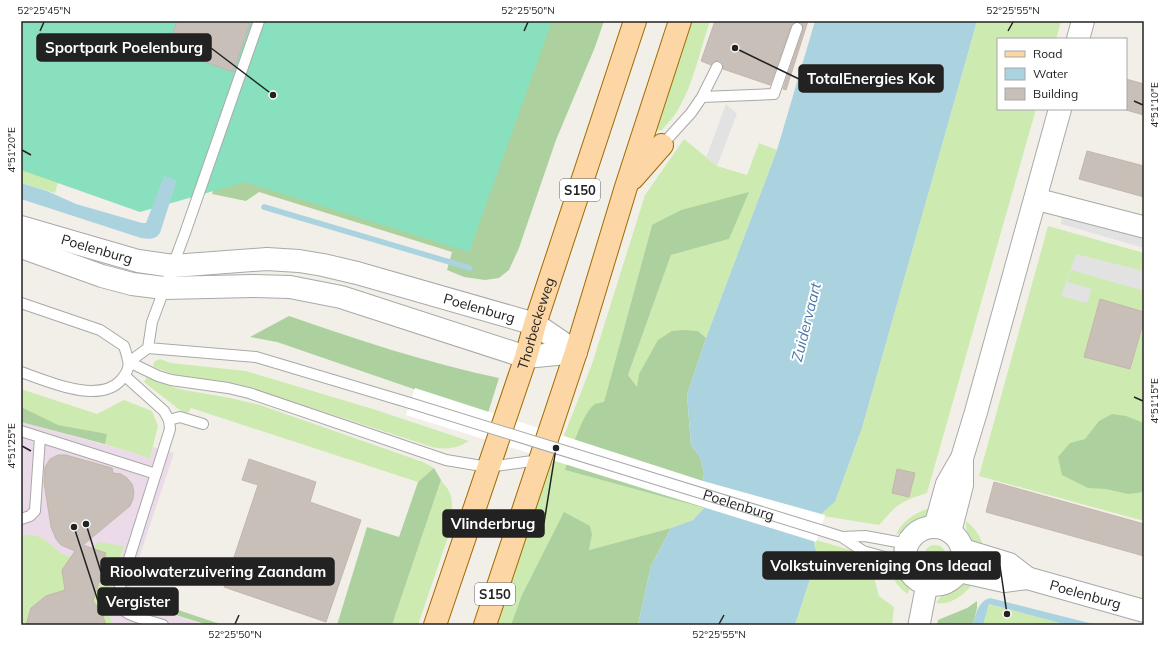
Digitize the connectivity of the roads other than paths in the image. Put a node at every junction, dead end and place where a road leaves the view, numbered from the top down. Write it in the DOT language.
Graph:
graph roads {
  1 [pos="259,21"];
  2 [pos="635,21"];
  3 [pos="680,21"];
  4 [pos="1084,21"];
  5 [pos="797,28"];
  6 [pos="1078,38"];
  7 [pos="717,67"];
  8 [pos="702,98"];
  9 [pos="1060,110"];
  10 [pos="662,145"];
  11 [pos="626,187"];
  12 [pos="1036,199"];
  13 [pos="1144,226"];
  14 [pos="21,227"];
  15 [pos="21,247"];
  16 [pos="173,266"];
  17 [pos="164,288"];
  18 [pos="21,303"];
  19 [pos="535,324"];
  20 [pos="148,348"];
  21 [pos="576,352"];
  22 [pos="526,357"];
  23 [pos="129,362"];
  24 [pos="21,372"];
  25 [pos="124,376"];
  26 [pos="169,420"];
  27 [pos="203,424"];
  28 [pos="21,431"];
  29 [pos="40,437"];
  30 [pos="540,460"];
  31 [pos="488,467"];
  32 [pos="156,474"];
  33 [pos="21,519"];
  34 [pos="943,530"];
  35 [pos="842,537"];
  36 [pos="907,553"];
  37 [pos="961,561"];
  38 [pos="927,584"];
  39 [pos="1144,611"];
  40 [pos="134,620"];
  41 [pos="129,625"];
  42 [pos="163,625"];
  43 [pos="435,625"];
  44 [pos="485,625"];
  45 [pos="919,625"];
  1 -- 16 [label="lane"];
  2 -- 19 [label="main road, Thorbeckeweg / S150"];
  3 -- 11 [label="main road, S150"];
  4 -- 6 [label="street"];
  5 -- 8 [label="lane"];
  7 -- 8 [label="lane"];
  8 -- 10 [label="lane"];
  9 -- 12 [label="street"];
  10 -- 11 [label="main road"];
  11 -- 21 [label="main road, S150"];
  12 -- 13 [label="street"];
  12 -- 34 [label="street"];
  14 -- 16 [label="street, Poelenburg"];
  15 -- 17 [label="street, Poelenburg"];
  16 -- 17 [label="lane"];
  16 -- 19 [label="street, Poelenburg"];
  17 -- 20 [label="lane"];
  17 -- 22 [label="street, Poelenburg"];
  18 -- 23 [label="lane"];
  19 -- 21 [label="street, Poelenburg"];
  19 -- 22 [label="main road, Thorbeckeweg / S150"];
  20 -- 23 [label="lane"];
  20 -- 35 [label="lane, Poelenburg, bridge"];
  21 -- 22 [label="street, Poelenburg"];
  21 -- 30 [label="main road, S150"];
  22 -- 31 [label="main road, Thorbeckeweg / S150"];
  23 -- 25 [label="lane"];
  23 -- 31 [label="lane"];
  24 -- 25 [label="lane"];
  25 -- 26 [label="lane"];
  26 -- 27 [label="lane"];
  26 -- 32 [label="lane"];
  28 -- 29 [label="lane"];
  29 -- 32 [label="lane"];
  29 -- 33 [label="lane"];
  30 -- 31 [label="lane"];
  30 -- 44 [label="main road, S150"];
  31 -- 43 [label="main road, Thorbeckeweg / S150"];
  32 -- 40 [label="lane"];
  34 -- 36 [label="street"];
  34 -- 37 [label="street"];
  35 -- 36 [label="lane, Poelenburg"];
  35 -- 36 [label="lane, Poelenburg"];
  36 -- 38 [label="street"];
  37 -- 38 [label="street"];
  37 -- 39 [label="street, Poelenburg"];
  38 -- 45 [label="street"];
  40 -- 41 [label="lane"];
  40 -- 42 [label="lane"];
}
